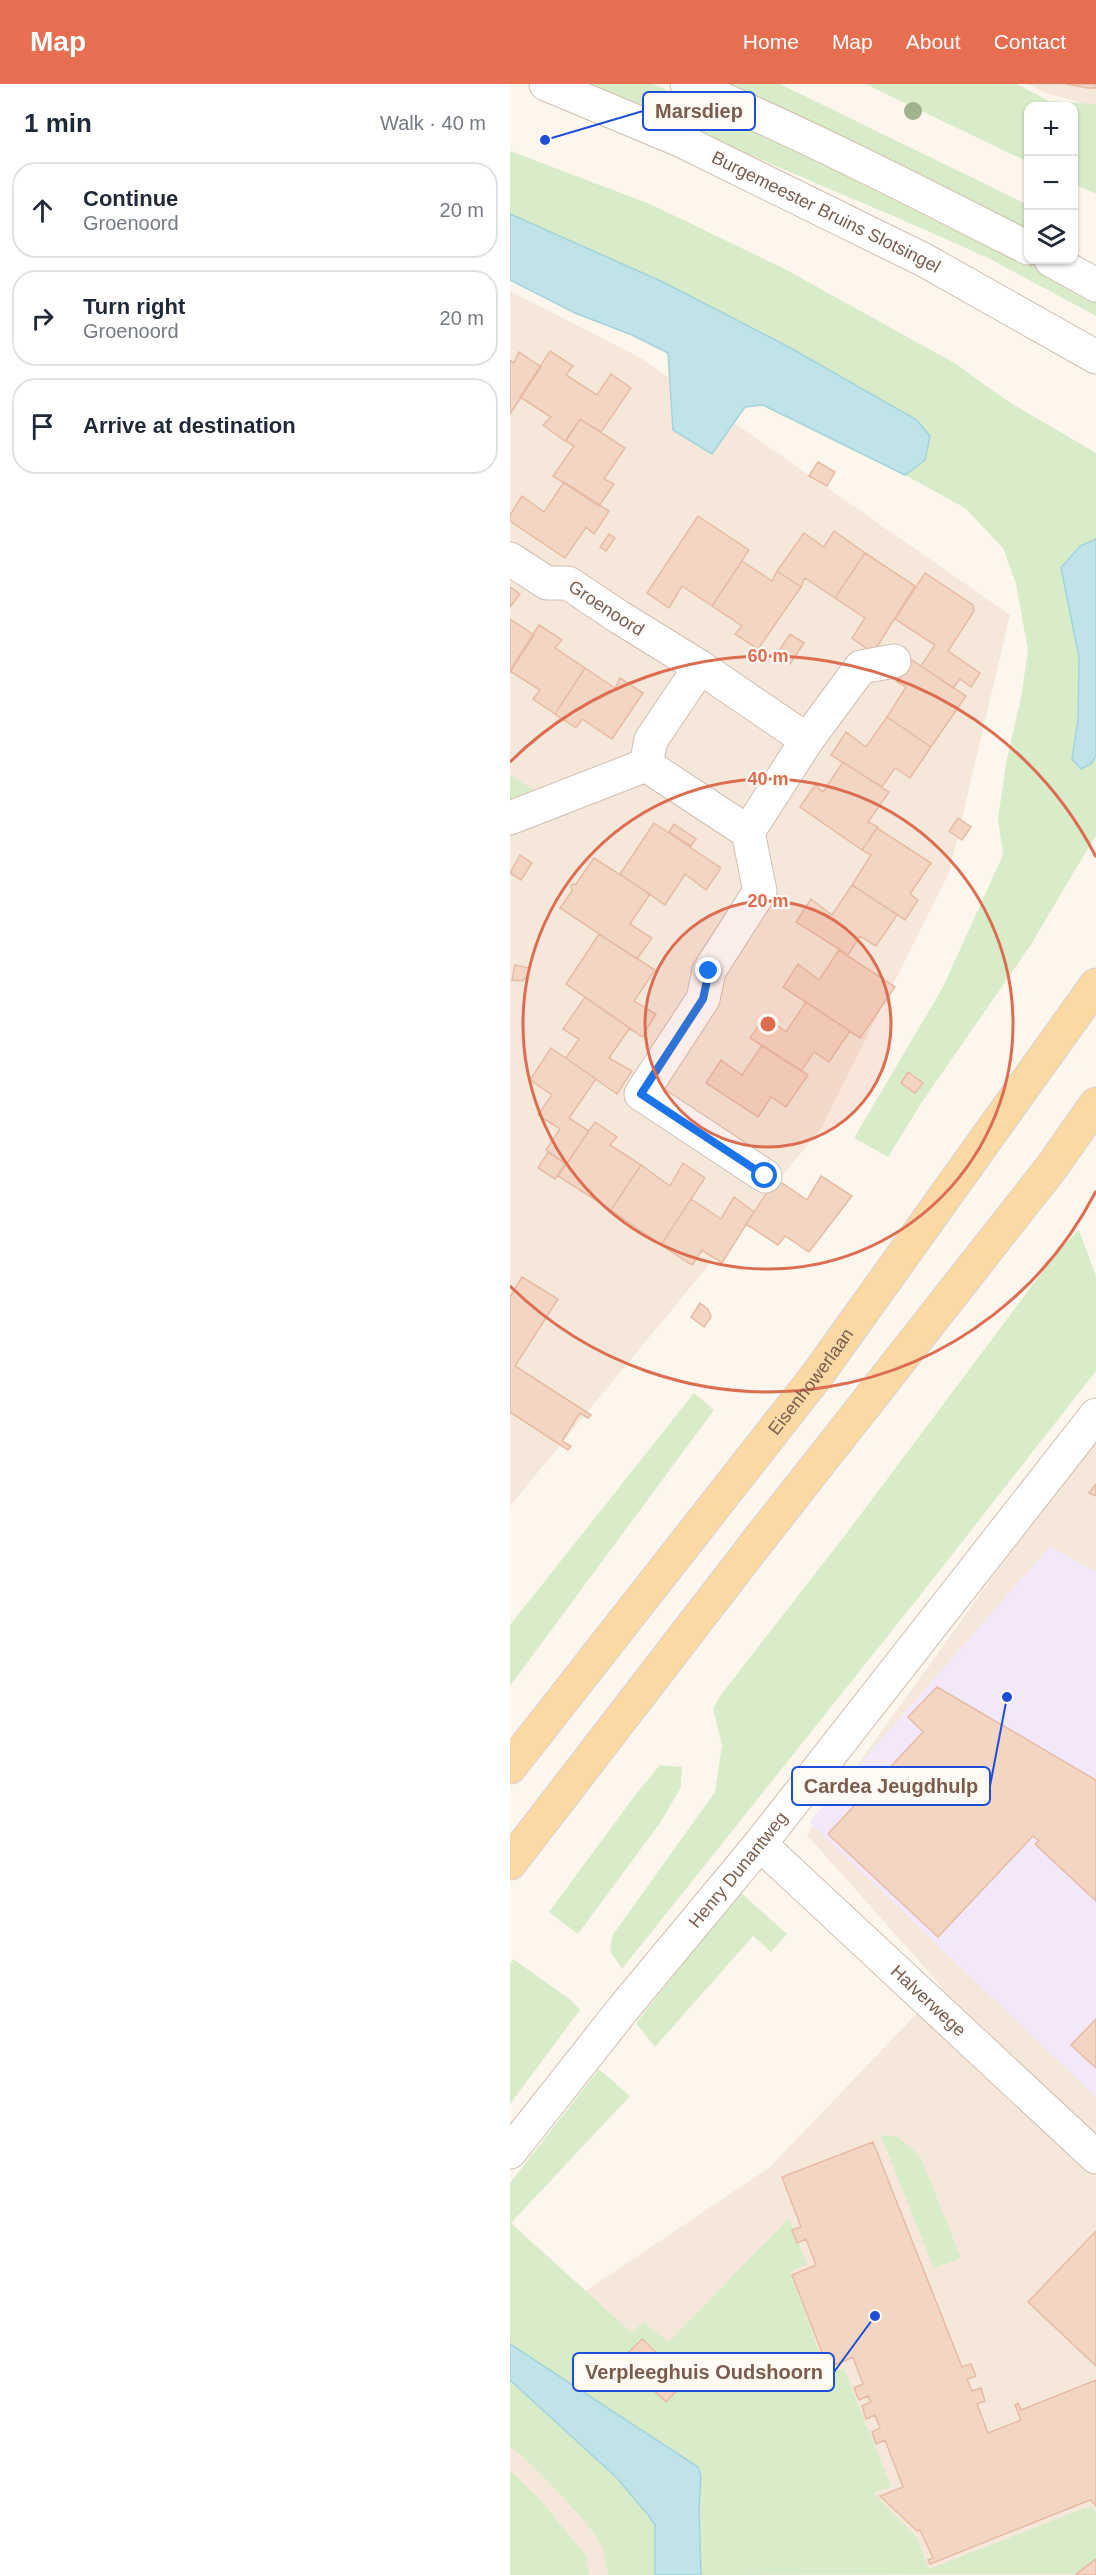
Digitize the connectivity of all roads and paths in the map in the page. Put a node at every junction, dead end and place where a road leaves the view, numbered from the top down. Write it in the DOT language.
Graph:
graph roads {
  1 [pos="546,84"];
  2 [pos="687,84"];
  3 [pos="1024,245"];
  4 [pos="1058,264"];
  5 [pos="1096,285"];
  6 [pos="1096,357"];
  7 [pos="510,559"];
  8 [pos="894,661"];
  9 [pos="700,667"];
  10 [pos="807,740"];
  11 [pos="646,765"];
  12 [pos="510,819"];
  13 [pos="748,832"];
  14 [pos="1096,985"];
  15 [pos="1096,1104"];
  16 [pos="765,1176"];
  17 [pos="1096,1415"];
  18 [pos="510,1767"];
  19 [pos="760,1844"];
  20 [pos="510,1863"];
  21 [pos="510,2152"];
  22 [pos="1096,2157"];
  1 -- 6 [label="street, Burgemeester Bruins Slotsingel"];
  2 -- 3 [label="street"];
  4 -- 5 [label="street"];
  7 -- 9 [label="street, Groenoord"];
  8 -- 10 [label="street"];
  9 -- 10 [label="street, Groenoord"];
  9 -- 11 [label="street"];
  10 -- 13 [label="street"];
  11 -- 12 [label="street"];
  11 -- 13 [label="street"];
  13 -- 16 [label="street"];
  14 -- 18 [label="main road, Eisenhowerlaan"];
  15 -- 20 [label="main road"];
  17 -- 19 [label="street, Henry Dunantweg"];
  19 -- 21 [label="street, Henry Dunantweg"];
  19 -- 22 [label="street, Halverwege"];
}
